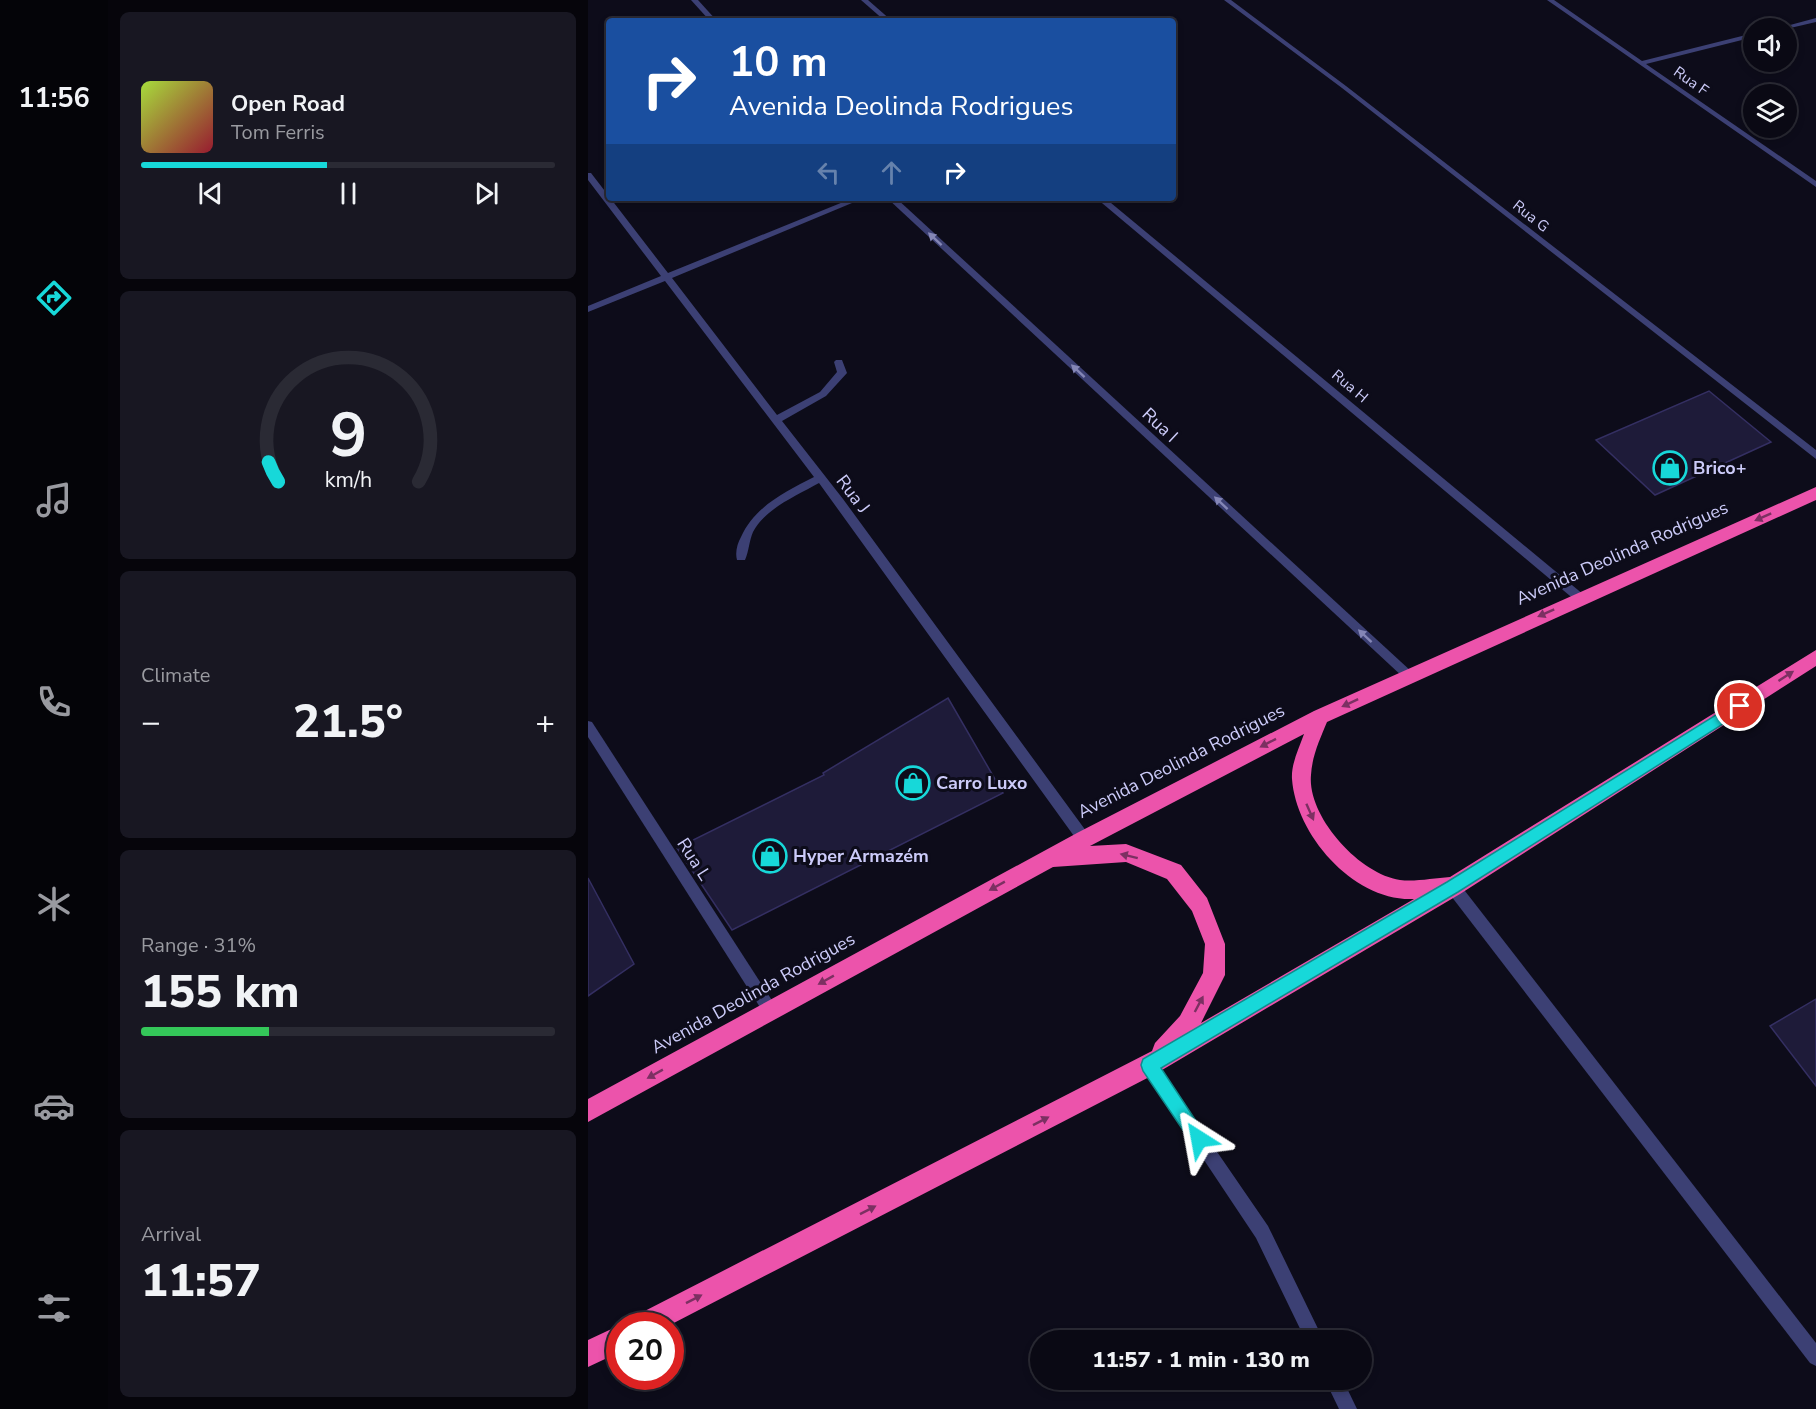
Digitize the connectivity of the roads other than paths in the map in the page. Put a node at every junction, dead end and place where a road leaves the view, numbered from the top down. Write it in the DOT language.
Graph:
graph roads {
  1 [pos="694,0"];
  2 [pos="864,0"];
  3 [pos="1227,0"];
  4 [pos="1550,0"];
  5 [pos="711,18"];
  6 [pos="885,18"];
  7 [pos="1816,20"];
  8 [pos="1797,24"];
  9 [pos="1743,38"];
  10 [pos="1640,63"];
  11 [pos="588,175"];
  12 [pos="1816,185"];
  13 [pos="606,198"];
  14 [pos="608,201"];
  15 [pos="853,201"];
  16 [pos="894,201"];
  17 [pos="1104,201"];
  18 [pos="667,278"];
  19 [pos="588,309"];
  20 [pos="839,362"];
  21 [pos="776,420"];
  22 [pos="1816,455"];
  23 [pos="820,478"];
  24 [pos="1816,493"];
  25 [pos="741,557"];
  26 [pos="1580,598"];
  27 [pos="1816,657"];
  28 [pos="1408,675"];
  29 [pos="1320,717"];
  30 [pos="588,726"];
  31 [pos="1084,839"];
  32 [pos="1049,858"];
  33 [pos="1453,887"];
  34 [pos="770,1010"];
  35 [pos="1149,1065"];
  36 [pos="588,1111"];
  37 [pos="669,1312"];
  38 [pos="1310,1330"];
  39 [pos="606,1345"];
  40 [pos="588,1354"];
  41 [pos="1816,1357"];
  42 [pos="1339,1390"];
  43 [pos="1348,1409"];
  1 -- 5 [label="street"];
  2 -- 6 [label="street"];
  3 -- 22 [label="street, Rua G"];
  4 -- 10 [label="street, Rua F"];
  7 -- 8 [label="street"];
  9 -- 10 [label="street"];
  10 -- 12 [label="street, Rua F"];
  11 -- 13 [label="street, Rua J"];
  14 -- 18 [label="street, Rua J"];
  15 -- 18 [label="street"];
  28 -- 16 [label="street, Rua I, one-way"];
  17 -- 26 [label="street, Rua H"];
  18 -- 19 [label="street"];
  18 -- 21 [label="street, Rua J"];
  20 -- 21 [label="street"];
  21 -- 23 [label="street, Rua J"];
  23 -- 25 [label="street"];
  23 -- 31 [label="street, Rua J"];
  24 -- 26 [label="highway, Avenida Deolinda Rodrigues, one-way"];
  26 -- 28 [label="highway, Avenida Deolinda Rodrigues, one-way"];
  33 -- 27 [label="highway, one-way"];
  28 -- 29 [label="highway, Avenida Deolinda Rodrigues, one-way"];
  29 -- 31 [label="highway, Avenida Deolinda Rodrigues, one-way"];
  29 -- 33 [label="highway, one-way"];
  30 -- 34 [label="street, Rua L"];
  31 -- 32 [label="highway, Avenida Deolinda Rodrigues"];
  32 -- 34 [label="highway, Avenida Deolinda Rodrigues, one-way"];
  35 -- 32 [label="highway, one-way"];
  33 -- 35 [label="highway"];
  33 -- 41 [label="street"];
  34 -- 36 [label="highway, Avenida Deolinda Rodrigues, one-way"];
  37 -- 35 [label="highway, one-way"];
  35 -- 38 [label="street"];
  39 -- 40 [label="highway"];
  42 -- 43 [label="street"];
}
